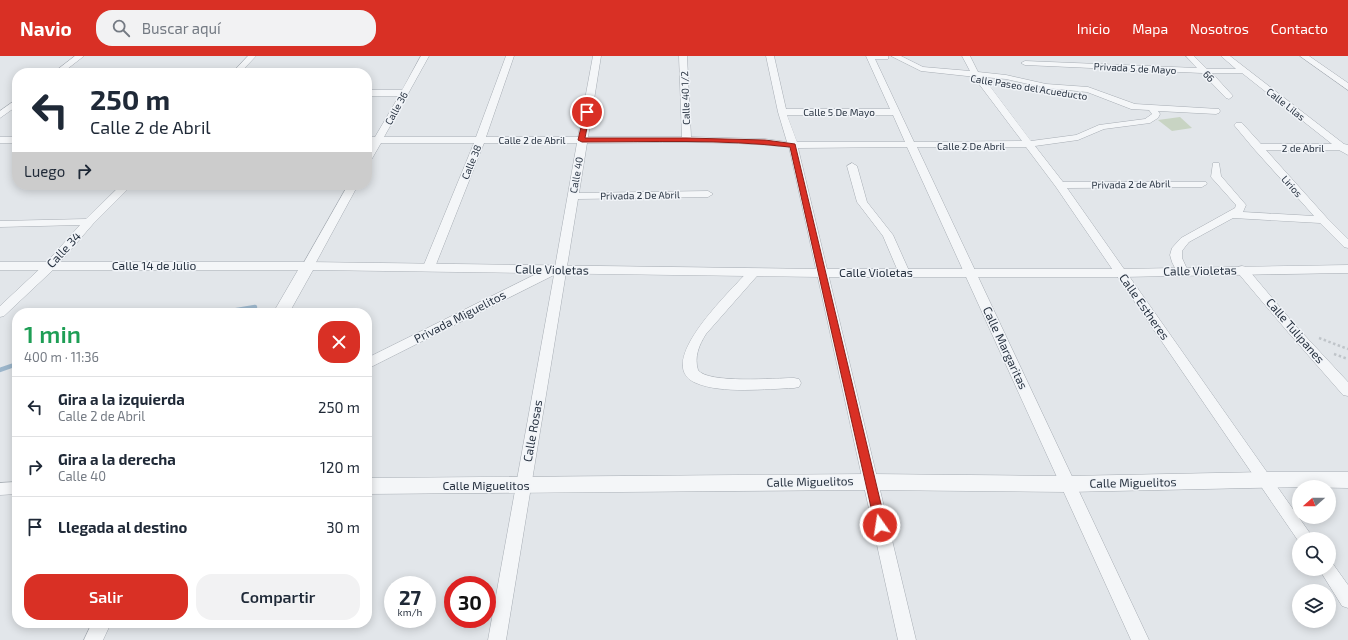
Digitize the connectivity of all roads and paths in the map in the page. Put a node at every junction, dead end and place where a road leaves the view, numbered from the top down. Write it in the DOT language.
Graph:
graph roads {
  1 [pos="80,56"];
  2 [pos="252,56"];
  3 [pos="424,56"];
  4 [pos="510,56"];
  5 [pos="597,56"];
  6 [pos="683,56"];
  7 [pos="770,56"];
  8 [pos="871,56"];
  9 [pos="884,56"];
  10 [pos="895,56"];
  11 [pos="966,56"];
  12 [pos="1190,56"];
  13 [pos="1225,56"];
  14 [pos="1304,56"];
  15 [pos="1023,59"];
  16 [pos="64,68"];
  17 [pos="241,68"];
  18 [pos="1204,71"];
  19 [pos="1244,71"];
  20 [pos="977,76"];
  21 [pos="1039,85"];
  22 [pos="1348,87"];
  23 [pos="372,93"];
  24 [pos="404,93"];
  25 [pos="1229,96"];
  26 [pos="12,106"];
  27 [pos="1152,108"];
  28 [pos="1216,111"];
  29 [pos="782,112"];
  30 [pos="896,112"];
  31 [pos="0,115"];
  32 [pos="1147,121"];
  33 [pos="1239,125"];
  34 [pos="0,140"];
  35 [pos="12,140"];
  36 [pos="372,140"];
  37 [pos="378,140"];
  38 [pos="480,140"];
  39 [pos="582,140"];
  40 [pos="686,140"];
  41 [pos="1029,144"];
  42 [pos="793,145"];
  43 [pos="911,146"];
  44 [pos="1257,147"];
  45 [pos="1346,149"];
  46 [pos="372,151"];
  47 [pos="1216,164"];
  48 [pos="852,166"];
  49 [pos="1202,184"];
  50 [pos="1060,185"];
  51 [pos="122,190"];
  52 [pos="350,190"];
  53 [pos="708,194"];
  54 [pos="572,196"];
  55 [pos="1231,215"];
  56 [pos="1323,220"];
  57 [pos="90,222"];
  58 [pos="0,224"];
  59 [pos="1348,245"];
  60 [pos="0,266"];
  61 [pos="50,266"];
  62 [pos="308,266"];
  63 [pos="429,267"];
  64 [pos="1348,269"];
  65 [pos="558,270"];
  66 [pos="1242,270"];
  67 [pos="1182,271"];
  68 [pos="753,273"];
  69 [pos="822,273"];
  70 [pos="904,273"];
  71 [pos="971,273"];
  72 [pos="1120,273"];
  73 [pos="284,308"];
  74 [pos="0,313"];
  75 [pos="372,362"];
  76 [pos="794,383"];
  77 [pos="1348,391"];
  78 [pos="1265,480"];
  79 [pos="1348,480"];
  80 [pos="870,482"];
  81 [pos="1068,484"];
  82 [pos="372,486"];
  83 [pos="523,486"];
  84 [pos="0,488"];
  85 [pos="12,488"];
  86 [pos="1301,532"];
  87 [pos="1332,576"];
  88 [pos="1348,600"];
  89 [pos="99,628"];
  90 [pos="93,640"];
  91 [pos="497,640"];
  92 [pos="907,640"];
  93 [pos="1140,640"];
  1 -- 16 [label="street"];
  2 -- 17 [label="street"];
  3 -- 24 [label="street, Calle 36"];
  4 -- 38 [label="street, Calle 38"];
  5 -- 39 [label="street, Calle 40"];
  6 -- 40 [label="street, Calle 40 1/2"];
  7 -- 29 [label="street"];
  8 -- 9 [label="street"];
  8 -- 30 [label="street, Calle Margaritas"];
  9 -- 20 [label="street, Calle Paseo del Acueducto"];
  10 -- 20 [label="street, Calle Paseo del Acueducto"];
  11 -- 20 [label="street, Calle Estheres"];
  12 -- 18 [label="street, 66"];
  13 -- 19 [label="street, Calle Lilas"];
  14 -- 22 [label="street"];
  15 -- 18 [label="street, Privada 5 de Mayo"];
  15 -- 21 [label="street"];
  18 -- 19 [label="street, Privada 5 de Mayo"];
  18 -- 25 [label="street, 66"];
  19 -- 45 [label="street, Calle Lilas"];
  20 -- 21 [label="street, Calle Paseo del Acueducto"];
  20 -- 32 [label="street, Calle Paseo del Acueducto"];
  20 -- 41 [label="street, Calle Estheres"];
  21 -- 27 [label="street, Calle Paseo del Acueducto"];
  23 -- 24 [label="street"];
  24 -- 37 [label="street, Calle 36"];
  26 -- 31 [label="street"];
  27 -- 28 [label="street"];
  27 -- 32 [label="street"];
  29 -- 30 [label="street, Calle 5 De Mayo"];
  29 -- 42 [label="street"];
  30 -- 43 [label="street, Calle Margaritas"];
  32 -- 41 [label="street, Calle 2 De Abril"];
  33 -- 44 [label="street, Lirios"];
  34 -- 35 [label="street"];
  36 -- 37 [label="street, Calle 2 de Abril"];
  37 -- 38 [label="street, Calle 2 de Abril"];
  37 -- 46 [label="street, Calle 36"];
  38 -- 39 [label="street, Calle 2 de Abril"];
  38 -- 63 [label="street, Calle 38"];
  39 -- 40 [label="street, Calle 2 de Abril"];
  39 -- 54 [label="street, Calle 40"];
  40 -- 42 [label="street, Calle 2 de Abril"];
  41 -- 43 [label="street, Calle 2 De Abril"];
  41 -- 50 [label="street, Calle Estheres"];
  42 -- 43 [label="street, Calle 2 De Abril"];
  42 -- 69 [label="street"];
  43 -- 71 [label="street, Calle Margaritas"];
  44 -- 45 [label="street, 2 de Abril"];
  44 -- 56 [label="street, Lirios"];
  47 -- 55 [label="street"];
  48 -- 70 [label="street"];
  49 -- 50 [label="street, Privada 2 de Abril"];
  50 -- 72 [label="street, Calle Estheres"];
  51 -- 57 [label="street, Calle 34"];
  52 -- 62 [label="street"];
  53 -- 54 [label="street, Privada 2 De Abril"];
  54 -- 65 [label="street, Calle 40"];
  55 -- 56 [label="street"];
  55 -- 67 [label="street"];
  56 -- 59 [label="street, Lirios"];
  57 -- 58 [label="street"];
  57 -- 61 [label="street, Calle 34"];
  60 -- 61 [label="street, Calle 14 de Julio"];
  61 -- 62 [label="street, Calle 14 de Julio"];
  61 -- 74 [label="street, Calle 34"];
  62 -- 63 [label="street, Calle Violetas"];
  62 -- 73 [label="street"];
  63 -- 65 [label="street, Calle Violetas"];
  64 -- 66 [label="street, Calle Violetas"];
  65 -- 68 [label="street, Calle Violetas"];
  65 -- 75 [label="street, Privada Miguelitos"];
  65 -- 83 [label="street, Calle Rosas"];
  66 -- 67 [label="street, Calle Violetas"];
  66 -- 77 [label="street, Calle Tulipanes"];
  67 -- 72 [label="street, Calle Violetas"];
  68 -- 69 [label="street, Calle Violetas"];
  68 -- 76 [label="street"];
  69 -- 70 [label="street, Calle Violetas"];
  69 -- 80 [label="street"];
  70 -- 71 [label="street, Calle Violetas"];
  71 -- 72 [label="street, Calle Violetas"];
  71 -- 81 [label="street, Calle Margaritas"];
  72 -- 78 [label="street, Calle Estheres"];
  78 -- 79 [label="street, Calle Miguelitos"];
  78 -- 81 [label="street, Calle Miguelitos"];
  78 -- 86 [label="street, Calle Estheres"];
  80 -- 81 [label="street, Calle Miguelitos"];
  80 -- 83 [label="street, Calle Miguelitos"];
  80 -- 92 [label="street"];
  81 -- 93 [label="street, Calle Margaritas"];
  82 -- 83 [label="street, Calle Miguelitos"];
  83 -- 91 [label="street, Calle Rosas"];
  84 -- 85 [label="street"];
  87 -- 88 [label="street"];
  89 -- 90 [label="street"];
}
